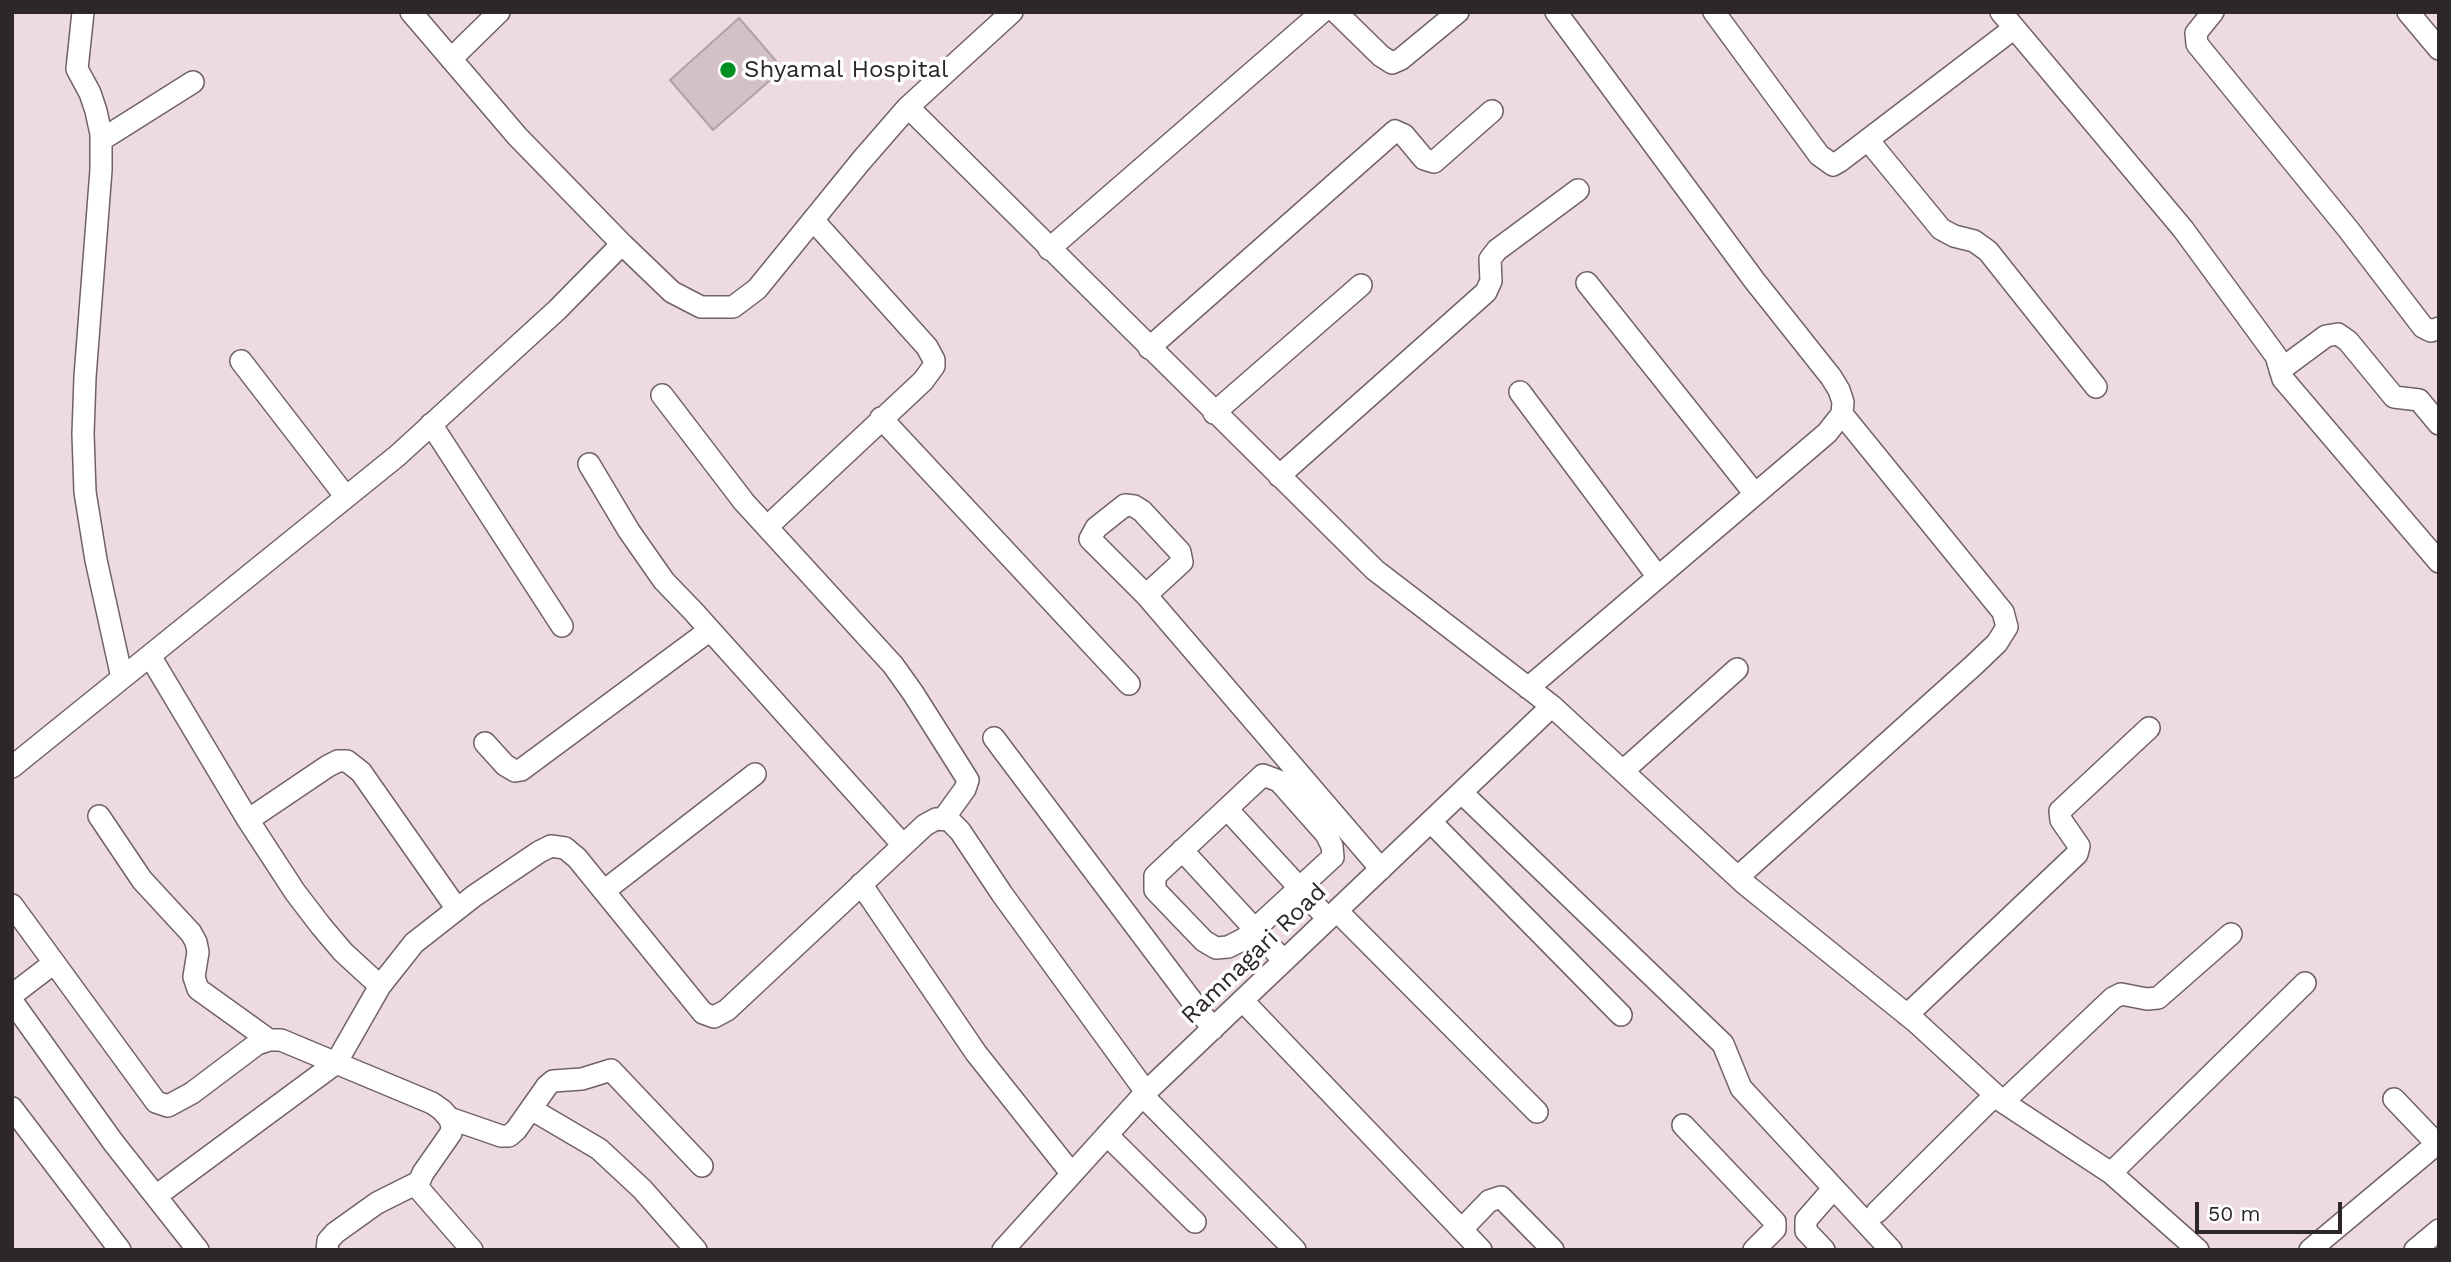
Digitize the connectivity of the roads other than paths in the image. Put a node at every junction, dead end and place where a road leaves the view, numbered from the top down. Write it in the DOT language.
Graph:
graph roads {
  1 [pos="83,12"];
  2 [pos="411,12"];
  3 [pos="499,12"];
  4 [pos="1012,12"];
  5 [pos="1322,12"];
  6 [pos="1336,12"];
  7 [pos="1458,12"];
  8 [pos="1556,12"];
  9 [pos="1740,12"];
  10 [pos="2213,12"];
  11 [pos="2408,12"];
  12 [pos="1718,18"];
  13 [pos="2007,21"];
  14 [pos="2439,49"];
  15 [pos="451,59"];
  16 [pos="193,82"];
  17 [pos="908,107"];
  18 [pos="1492,111"];
  19 [pos="101,140"];
  20 [pos="1868,140"];
  21 [pos="1578,190"];
  22 [pos="813,220"];
  23 [pos="622,244"];
  24 [pos="1049,249"];
  25 [pos="1587,283"];
  26 [pos="1362,285"];
  27 [pos="2439,328"];
  28 [pos="1149,348"];
  29 [pos="241,361"];
  30 [pos="2280,370"];
  31 [pos="2096,387"];
  32 [pos="1520,392"];
  33 [pos="662,395"];
  34 [pos="1214,413"];
  35 [pos="1842,414"];
  36 [pos="881,418"];
  37 [pos="431,424"];
  38 [pos="2439,424"];
  39 [pos="589,464"];
  40 [pos="1279,476"];
  41 [pos="1755,494"];
  42 [pos="346,497"];
  43 [pos="767,527"];
  44 [pos="2439,562"];
  45 [pos="1658,577"];
  46 [pos="1146,595"];
  47 [pos="562,626"];
  48 [pos="710,630"];
  49 [pos="150,656"];
  50 [pos="1737,669"];
  51 [pos="122,678"];
  52 [pos="1129,684"];
  53 [pos="1528,688"];
  54 [pos="1552,706"];
  55 [pos="2149,728"];
  56 [pos="994,738"];
  57 [pos="485,743"];
  58 [pos="12,767"];
  59 [pos="1623,771"];
  60 [pos="755,774"];
  61 [pos="1462,793"];
  62 [pos="1227,809"];
  63 [pos="99,816"];
  64 [pos="944,818"];
  65 [pos="248,820"];
  66 [pos="1431,822"];
  67 [pos="903,845"];
  68 [pos="1181,850"];
  69 [pos="1381,869"];
  70 [pos="1738,877"];
  71 [pos="861,884"];
  72 [pos="1298,890"];
  73 [pos="604,891"];
  74 [pos="12,905"];
  75 [pos="457,909"];
  76 [pos="1332,915"];
  77 [pos="1255,929"];
  78 [pos="2231,934"];
  79 [pos="1284,961"];
  80 [pos="54,963"];
  81 [pos="2305,983"];
  82 [pos="380,986"];
  83 [pos="12,995"];
  84 [pos="1243,1000"];
  85 [pos="12,1001"];
  86 [pos="1621,1015"];
  87 [pos="1908,1015"];
  88 [pos="1213,1028"];
  89 [pos="270,1040"];
  90 [pos="336,1063"];
  91 [pos="1144,1094"];
  92 [pos="1999,1098"];
  93 [pos="2394,1099"];
  94 [pos="12,1108"];
  95 [pos="531,1110"];
  96 [pos="1537,1112"];
  97 [pos="449,1118"];
  98 [pos="1684,1125"];
  99 [pos="1107,1135"];
  100 [pos="2438,1143"];
  101 [pos="702,1166"];
  102 [pos="2111,1173"];
  103 [pos="1072,1174"];
  104 [pos="419,1182"];
  105 [pos="1833,1189"];
  106 [pos="156,1196"];
  107 [pos="1877,1212"];
  108 [pos="1195,1222"];
  109 [pos="1462,1229"];
  110 [pos="2439,1230"];
  111 [pos="120,1250"];
  112 [pos="198,1250"];
  113 [pos="327,1250"];
  114 [pos="472,1250"];
  115 [pos="696,1250"];
  116 [pos="1003,1250"];
  117 [pos="1296,1250"];
  118 [pos="1481,1250"];
  119 [pos="1553,1250"];
  120 [pos="1754,1250"];
  121 [pos="1824,1250"];
  122 [pos="1891,1250"];
  123 [pos="2198,1250"];
  124 [pos="2310,1250"];
  125 [pos="2415,1250"];
  1 -- 19 [label="street"];
  2 -- 15 [label="street"];
  3 -- 15 [label="street"];
  4 -- 17 [label="street"];
  5 -- 24 [label="street"];
  6 -- 7 [label="street"];
  8 -- 35 [label="street"];
  9 -- 12 [label="street"];
  10 -- 27 [label="street"];
  11 -- 14 [label="street"];
  12 -- 20 [label="street"];
  13 -- 20 [label="street"];
  13 -- 30 [label="street"];
  15 -- 23 [label="street"];
  16 -- 19 [label="street"];
  17 -- 22 [label="street"];
  17 -- 24 [label="street"];
  18 -- 28 [label="street"];
  19 -- 51 [label="street"];
  20 -- 31 [label="street"];
  21 -- 40 [label="street"];
  22 -- 23 [label="street"];
  22 -- 36 [label="street"];
  23 -- 37 [label="street"];
  24 -- 28 [label="street"];
  25 -- 41 [label="street"];
  26 -- 34 [label="street"];
  28 -- 34 [label="street"];
  29 -- 42 [label="street"];
  30 -- 38 [label="street"];
  30 -- 44 [label="street"];
  32 -- 45 [label="street"];
  33 -- 43 [label="street"];
  34 -- 40 [label="street"];
  35 -- 41 [label="street"];
  35 -- 70 [label="street"];
  36 -- 43 [label="street"];
  36 -- 52 [label="street"];
  37 -- 42 [label="street"];
  37 -- 47 [label="street"];
  39 -- 48 [label="street"];
  40 -- 53 [label="street"];
  41 -- 45 [label="street"];
  42 -- 49 [label="street"];
  43 -- 64 [label="street"];
  45 -- 53 [label="street"];
  46 -- 69 [label="street"];
  48 -- 57 [label="street"];
  48 -- 67 [label="street"];
  49 -- 51 [label="street"];
  49 -- 65 [label="street"];
  50 -- 59 [label="street"];
  51 -- 58 [label="street"];
  53 -- 54 [label="street"];
  54 -- 59 [label="street"];
  54 -- 61 [label="street, Ramnagari Road"];
  55 -- 87 [label="street"];
  56 -- 88 [label="street"];
  59 -- 70 [label="street"];
  60 -- 73 [label="street"];
  61 -- 66 [label="street, Ramnagari Road"];
  61 -- 105 [label="street"];
  62 -- 68 [label="street"];
  62 -- 72 [label="street"];
  62 -- 72 [label="street"];
  63 -- 89 [label="street"];
  64 -- 67 [label="street"];
  64 -- 91 [label="street"];
  65 -- 75 [label="street"];
  65 -- 82 [label="street"];
  66 -- 69 [label="street, Ramnagari Road"];
  66 -- 86 [label="street"];
  67 -- 71 [label="street"];
  68 -- 77 [label="street"];
  68 -- 77 [label="street"];
  69 -- 76 [label="street, Ramnagari Road"];
  70 -- 87 [label="street"];
  71 -- 73 [label="street"];
  71 -- 103 [label="street"];
  72 -- 76 [label="street"];
  72 -- 77 [label="street"];
  73 -- 75 [label="street"];
  74 -- 80 [label="street"];
  75 -- 82 [label="street"];
  76 -- 79 [label="street, Ramnagari Road"];
  76 -- 96 [label="street"];
  77 -- 79 [label="street"];
  78 -- 92 [label="street"];
  79 -- 84 [label="street, Ramnagari Road"];
  80 -- 83 [label="street"];
  80 -- 89 [label="street"];
  81 -- 102 [label="street"];
  82 -- 90 [label="street"];
  84 -- 88 [label="street, Ramnagari Road"];
  84 -- 109 [label="street"];
  85 -- 106 [label="street"];
  87 -- 92 [label="street"];
  88 -- 91 [label="street, Ramnagari Road"];
  89 -- 90 [label="street"];
  90 -- 97 [label="street"];
  90 -- 106 [label="street"];
  91 -- 99 [label="street, Ramnagari Road"];
  91 -- 117 [label="street"];
  92 -- 102 [label="street"];
  92 -- 107 [label="street"];
  93 -- 100 [label="street"];
  94 -- 111 [label="street"];
  95 -- 97 [label="street"];
  95 -- 101 [label="street"];
  95 -- 115 [label="street"];
  97 -- 104 [label="street"];
  98 -- 120 [label="street"];
  99 -- 103 [label="street, Ramnagari Road"];
  99 -- 108 [label="street"];
  100 -- 124 [label="street"];
  102 -- 123 [label="street"];
  103 -- 116 [label="street, Ramnagari Road"];
  104 -- 113 [label="street"];
  104 -- 114 [label="street"];
  105 -- 121 [label="street"];
  105 -- 122 [label="street"];
  106 -- 112 [label="street"];
  109 -- 118 [label="street"];
  109 -- 119 [label="street"];
  110 -- 125 [label="street"];
}
